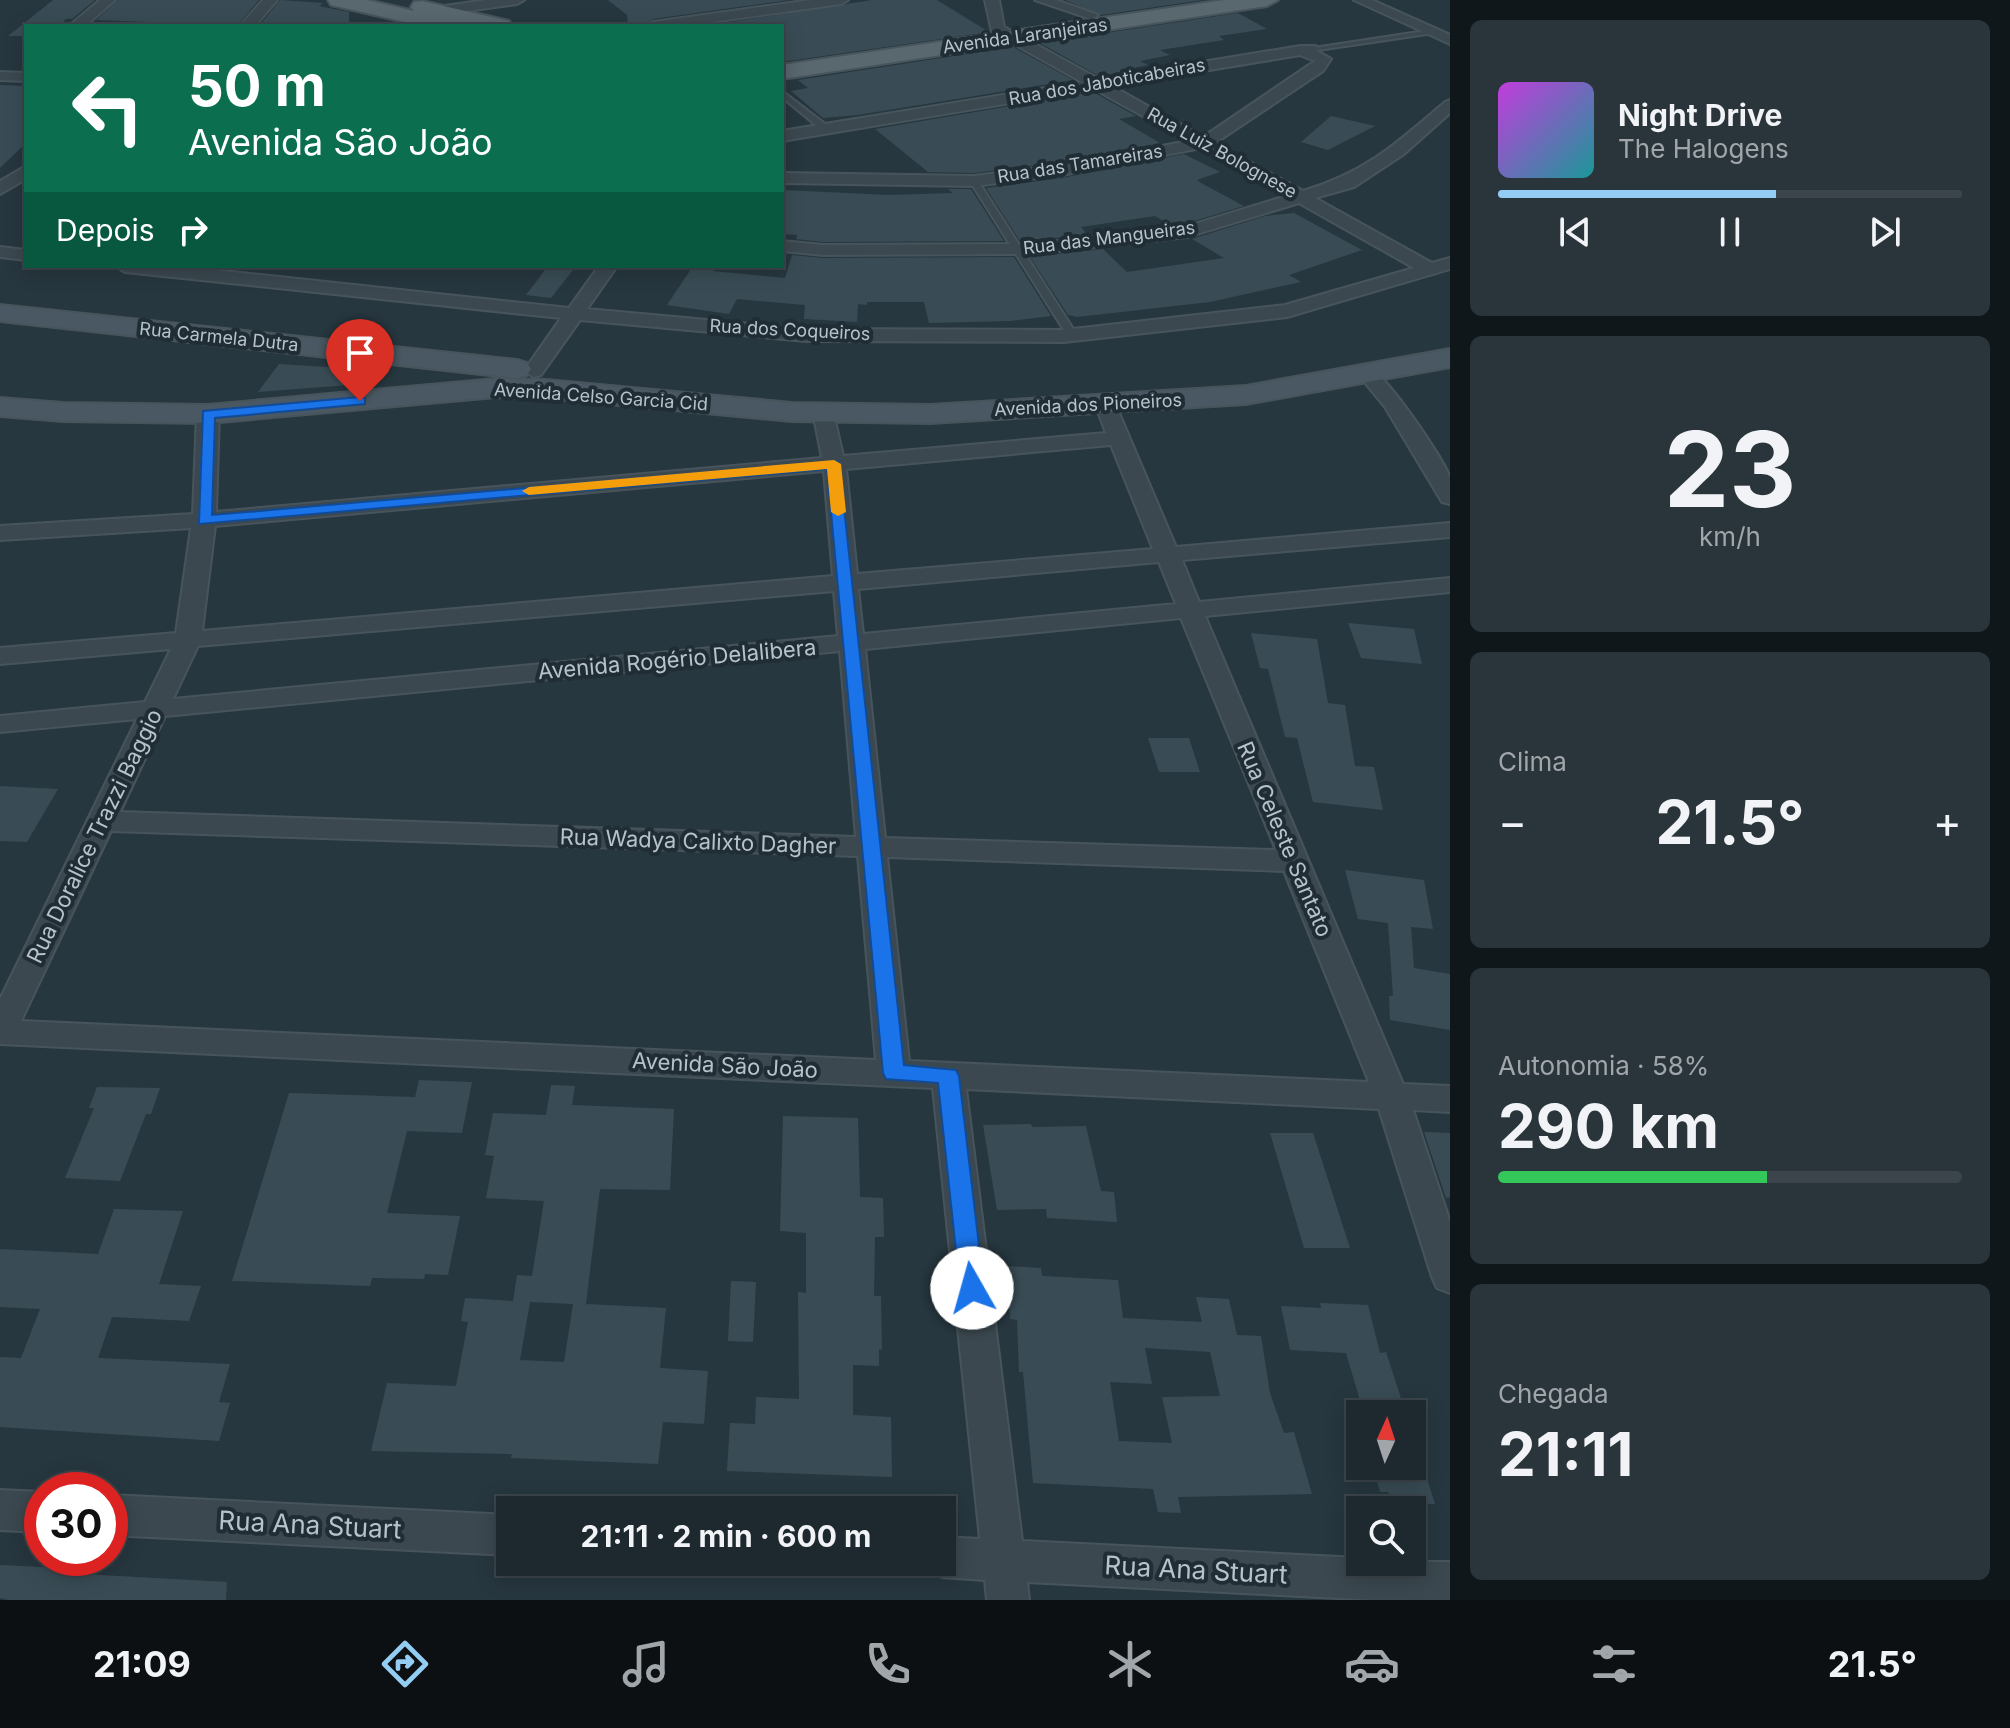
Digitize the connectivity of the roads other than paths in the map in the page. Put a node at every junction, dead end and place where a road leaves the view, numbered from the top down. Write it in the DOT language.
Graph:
graph roads {
  1 [pos="108,0"];
  2 [pos="270,0"];
  3 [pos="341,0"];
  4 [pos="392,0"];
  5 [pos="517,0"];
  6 [pos="841,0"];
  7 [pos="992,0"];
  8 [pos="1042,0"];
  9 [pos="1194,0"];
  10 [pos="1267,0"];
  11 [pos="1361,0"];
  12 [pos="792,3"];
  13 [pos="1096,8"];
  14 [pos="444,18"];
  15 [pos="78,24"];
  16 [pos="249,24"];
  17 [pos="487,24"];
  18 [pos="665,24"];
  19 [pos="1432,32"];
  20 [pos="1005,34"];
  21 [pos="1450,40"];
  22 [pos="1305,50"];
  23 [pos="784,61"];
  24 [pos="784,72"];
  25 [pos="1098,84"];
  26 [pos="784,95"];
  27 [pos="1450,105"];
  28 [pos="826,129"];
  29 [pos="784,136"];
  30 [pos="1204,143"];
  31 [pos="784,178"];
  32 [pos="974,181"];
  33 [pos="1305,198"];
  34 [pos="784,246"];
  35 [pos="1015,249"];
  36 [pos="0,252"];
  37 [pos="24,255"];
  38 [pos="1450,263"];
  39 [pos="144,268"];
  40 [pos="607,268"];
  41 [pos="1430,269"];
  42 [pos="0,313"];
  43 [pos="576,314"];
  44 [pos="1072,335"];
  45 [pos="389,356"];
  46 [pos="1450,358"];
  47 [pos="534,371"];
  48 [pos="1368,374"];
  49 [pos="496,388"];
  50 [pos="333,403"];
  51 [pos="722,405"];
  52 [pos="1106,406"];
  53 [pos="0,407"];
  54 [pos="823,412"];
  55 [pos="208,414"];
  56 [pos="1118,438"];
  57 [pos="834,464"];
  58 [pos="1450,497"];
  59 [pos="204,520"];
  60 [pos="1450,530"];
  61 [pos="0,533"];
  62 [pos="1166,553"];
  63 [pos="845,582"];
  64 [pos="1450,585"];
  65 [pos="1190,610"];
  66 [pos="188,640"];
  67 [pos="851,643"];
  68 [pos="0,656"];
  69 [pos="154,709"];
  70 [pos="0,724"];
  71 [pos="101,821"];
  72 [pos="872,847"];
  73 [pos="1294,861"];
  74 [pos="0,1032"];
  75 [pos="894,1073"];
  76 [pos="948,1076"];
  77 [pos="1392,1097"];
  78 [pos="1450,1099"];
  79 [pos="1450,1277"];
  80 [pos="0,1510"];
  81 [pos="24,1511"];
  82 [pos="128,1516"];
  83 [pos="496,1534"];
  84 [pos="956,1562"];
  85 [pos="1006,1580"];
  86 [pos="1450,1583"];
  1 -- 15 [label="street"];
  2 -- 16 [label="street"];
  3 -- 14 [label="main road"];
  4 -- 14 [label="main road"];
  5 -- 14 [label="street"];
  6 -- 12 [label="street"];
  7 -- 20 [label="street"];
  8 -- 13 [label="street"];
  9 -- 13 [label="main road, Avenida Laranjeiras"];
  10 -- 20 [label="main road, Avenida Laranjeiras"];
  11 -- 19 [label="street"];
  12 -- 18 [label="street"];
  13 -- 20 [label="main road, Avenida Laranjeiras"];
  14 -- 17 [label="main road"];
  19 -- 21 [label="street"];
  19 -- 22 [label="lane, Rua dos Jaboticabeiras"];
  20 -- 23 [label="main road, Avenida Laranjeiras"];
  20 -- 24 [label="main road, Avenida Laranjeiras"];
  20 -- 25 [label="street, Rua Luiz Bolognese"];
  22 -- 25 [label="street, Rua dos Jaboticabeiras"];
  22 -- 30 [label="street, Rua das Tamareiras"];
  25 -- 28 [label="street, Rua dos Jaboticabeiras"];
  25 -- 30 [label="street, Rua Luiz Bolognese"];
  26 -- 28 [label="lane"];
  27 -- 33 [label="street, Rua das Mangueiras"];
  28 -- 29 [label="street, Rua dos Jaboticabeiras"];
  30 -- 32 [label="street, Rua das Tamareiras"];
  30 -- 33 [label="street, Rua Luiz Bolognese"];
  31 -- 32 [label="street, Rua das Tamareiras"];
  32 -- 35 [label="lane"];
  33 -- 35 [label="street, Rua das Mangueiras"];
  33 -- 41 [label="street, Rua Luiz Bolognese"];
  34 -- 35 [label="street, Rua das Mangueiras"];
  35 -- 44 [label="lane"];
  36 -- 37 [label="street"];
  38 -- 41 [label="street, Rua dos Coqueiros"];
  39 -- 43 [label="street, Rua dos Coqueiros"];
  40 -- 43 [label="street"];
  41 -- 44 [label="street, Rua dos Coqueiros"];
  42 -- 45 [label="main road, Rua Carmela Dutra"];
  43 -- 44 [label="street, Rua dos Coqueiros"];
  43 -- 47 [label="street"];
  45 -- 47 [label="main road, Rua Carmela Dutra"];
  45 -- 50 [label="main road"];
  46 -- 48 [label="main road, Avenida dos Pioneiros"];
  47 -- 49 [label="main road"];
  47 -- 51 [label="main road, Rua Carmela Dutra"];
  48 -- 52 [label="main road, Avenida dos Pioneiros"];
  48 -- 58 [label="street"];
  49 -- 50 [label="main road, Avenida Celso Garcia Cid"];
  49 -- 51 [label="main road, Avenida Celso Garcia Cid"];
  50 -- 55 [label="main road, Avenida Celso Garcia Cid"];
  51 -- 54 [label="main road, Avenida dos Pioneiros"];
  52 -- 54 [label="main road, Avenida dos Pioneiros"];
  52 -- 56 [label="street, Rua Celeste Santato"];
  53 -- 55 [label="main road, Avenida Celso Garcia Cid"];
  54 -- 57 [label="street"];
  55 -- 59 [label="street, Rua Doralice Trazzi Baggio"];
  56 -- 57 [label="street"];
  56 -- 62 [label="street, Rua Celeste Santato"];
  57 -- 59 [label="street"];
  57 -- 63 [label="street"];
  59 -- 61 [label="street"];
  59 -- 66 [label="street, Rua Doralice Trazzi Baggio"];
  60 -- 62 [label="street"];
  62 -- 63 [label="street"];
  62 -- 65 [label="street, Rua Celeste Santato"];
  63 -- 66 [label="street"];
  63 -- 67 [label="street"];
  64 -- 65 [label="street, Avenida Rogério Delalibera"];
  65 -- 67 [label="street, Avenida Rogério Delalibera"];
  65 -- 73 [label="street, Rua Celeste Santato"];
  66 -- 68 [label="street"];
  66 -- 69 [label="street, Rua Doralice Trazzi Baggio"];
  67 -- 69 [label="street, Avenida Rogério Delalibera"];
  67 -- 72 [label="street"];
  69 -- 70 [label="street, Avenida Rogério Delalibera"];
  69 -- 71 [label="street, Rua Doralice Trazzi Baggio"];
  71 -- 72 [label="street, Rua Wadya Calixto Dagher"];
  71 -- 74 [label="street, Rua Doralice Trazzi Baggio"];
  72 -- 73 [label="street, Rua Wadya Calixto Dagher"];
  72 -- 75 [label="street"];
  73 -- 77 [label="street, Rua Celeste Santato"];
  74 -- 75 [label="street, Avenida São João"];
  75 -- 76 [label="street, Avenida São João"];
  76 -- 77 [label="street, Avenida São João"];
  76 -- 85 [label="street"];
  77 -- 78 [label="street, Avenida São João"];
  77 -- 79 [label="street, Rua Celeste Santato"];
  80 -- 81 [label="street"];
  82 -- 83 [label="street, Rua Ana Stuart"];
  84 -- 85 [label="street, Rua Ana Stuart"];
  85 -- 86 [label="street, Rua Ana Stuart"];
}
